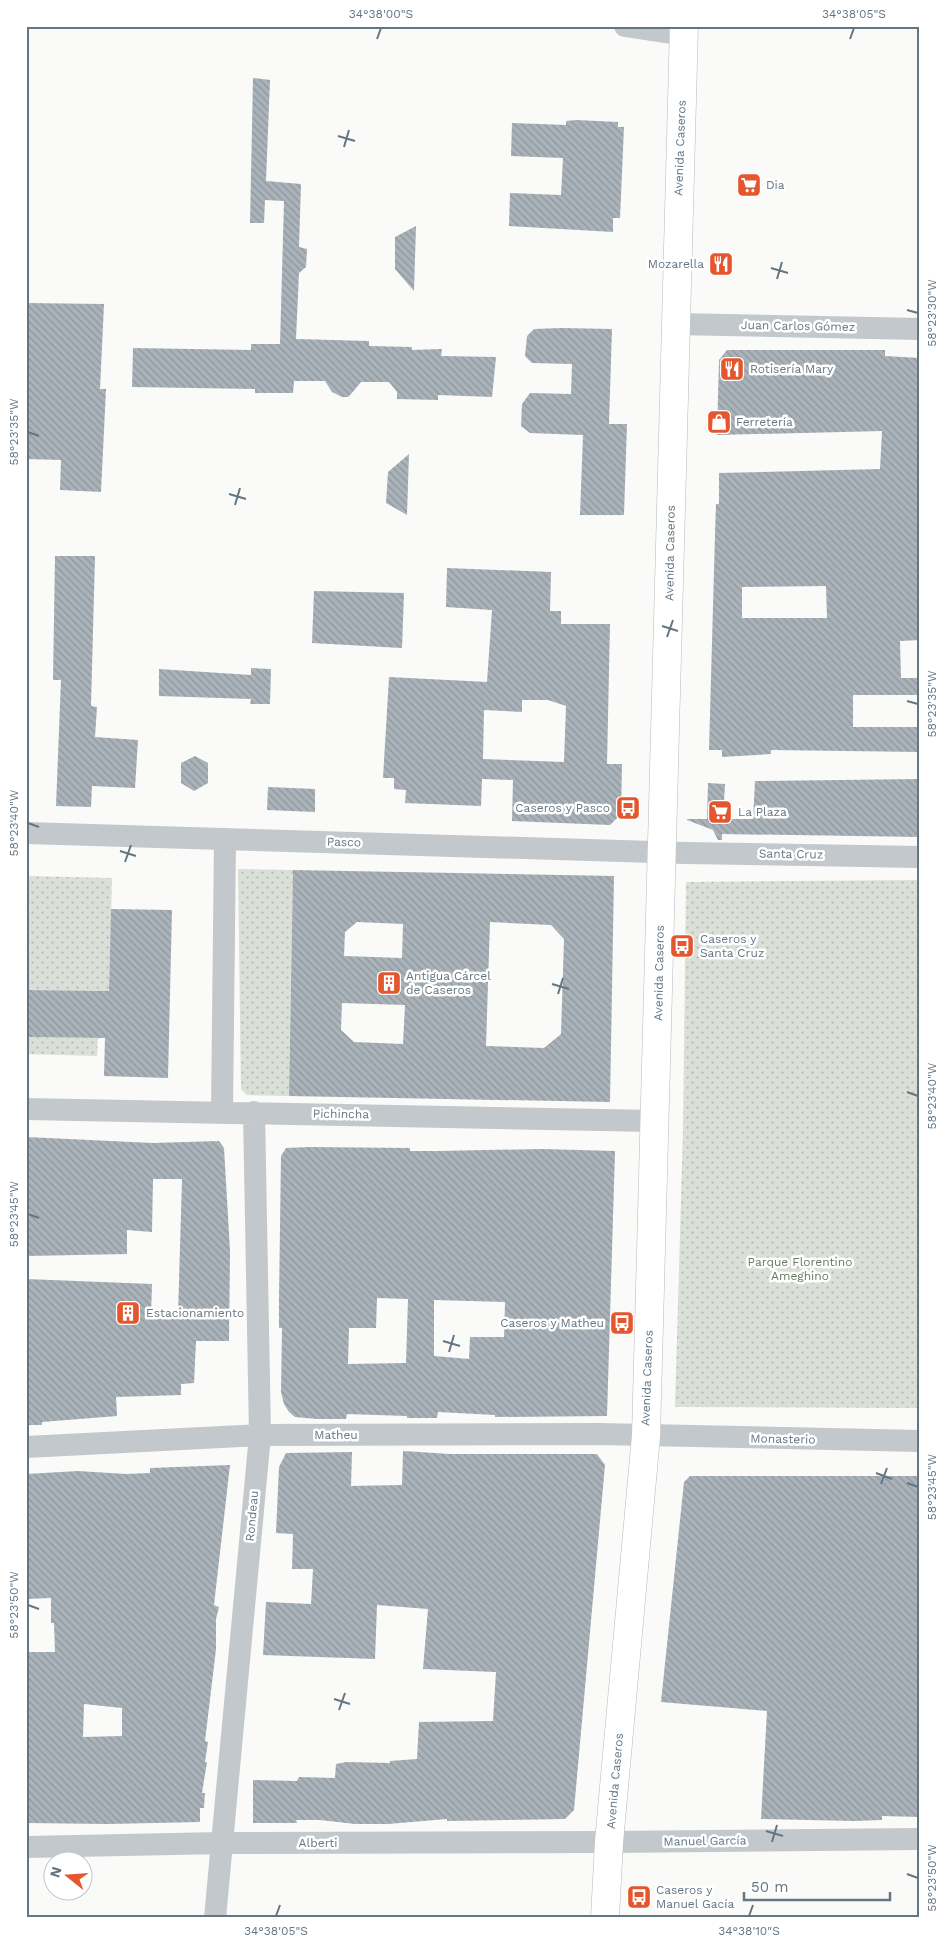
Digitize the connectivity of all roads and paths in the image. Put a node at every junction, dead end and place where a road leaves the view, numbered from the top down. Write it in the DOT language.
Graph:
graph roads {
  1 [pos="624,26"];
  2 [pos="684,30"];
  3 [pos="676,324"];
  4 [pos="920,329"];
  5 [pos="26,833"];
  6 [pos="225,839"];
  7 [pos="662,852"];
  8 [pos="920,856"];
  9 [pos="26,1109"];
  10 [pos="222,1112"];
  11 [pos="254,1112"];
  12 [pos="655,1121"];
  13 [pos="260,1435"];
  14 [pos="646,1436"];
  15 [pos="920,1441"];
  16 [pos="26,1446"];
  17 [pos="920,1839"];
  18 [pos="609,1842"];
  19 [pos="222,1843"];
  20 [pos="26,1847"];
  21 [pos="215,1918"];
  22 [pos="604,1918"];
  1 -- 2 [label="street"];
  2 -- 3 [label="main road, Avenida Caseros"];
  3 -- 4 [label="street, Juan Carlos Gómez"];
  3 -- 7 [label="main road, Avenida Caseros"];
  5 -- 6 [label="street, Pasco"];
  6 -- 7 [label="street, Pasco"];
  6 -- 10 [label="street"];
  7 -- 8 [label="street, Santa Cruz"];
  7 -- 12 [label="main road, Avenida Caseros"];
  9 -- 10 [label="street, Pichincha"];
  10 -- 11 [label="street, Pichincha"];
  11 -- 12 [label="street, Pichincha"];
  11 -- 13 [label="street, Rondeau"];
  12 -- 14 [label="main road, Avenida Caseros"];
  13 -- 14 [label="street, Matheu"];
  13 -- 16 [label="street, Matheu"];
  13 -- 19 [label="street, Rondeau"];
  14 -- 15 [label="street, Monasterio"];
  14 -- 18 [label="main road, Avenida Caseros"];
  17 -- 18 [label="street, Manuel García"];
  18 -- 19 [label="street, Alberti"];
  18 -- 22 [label="main road, Avenida Caseros"];
  19 -- 20 [label="street, Alberti"];
  19 -- 21 [label="street, Rondeau"];
}
